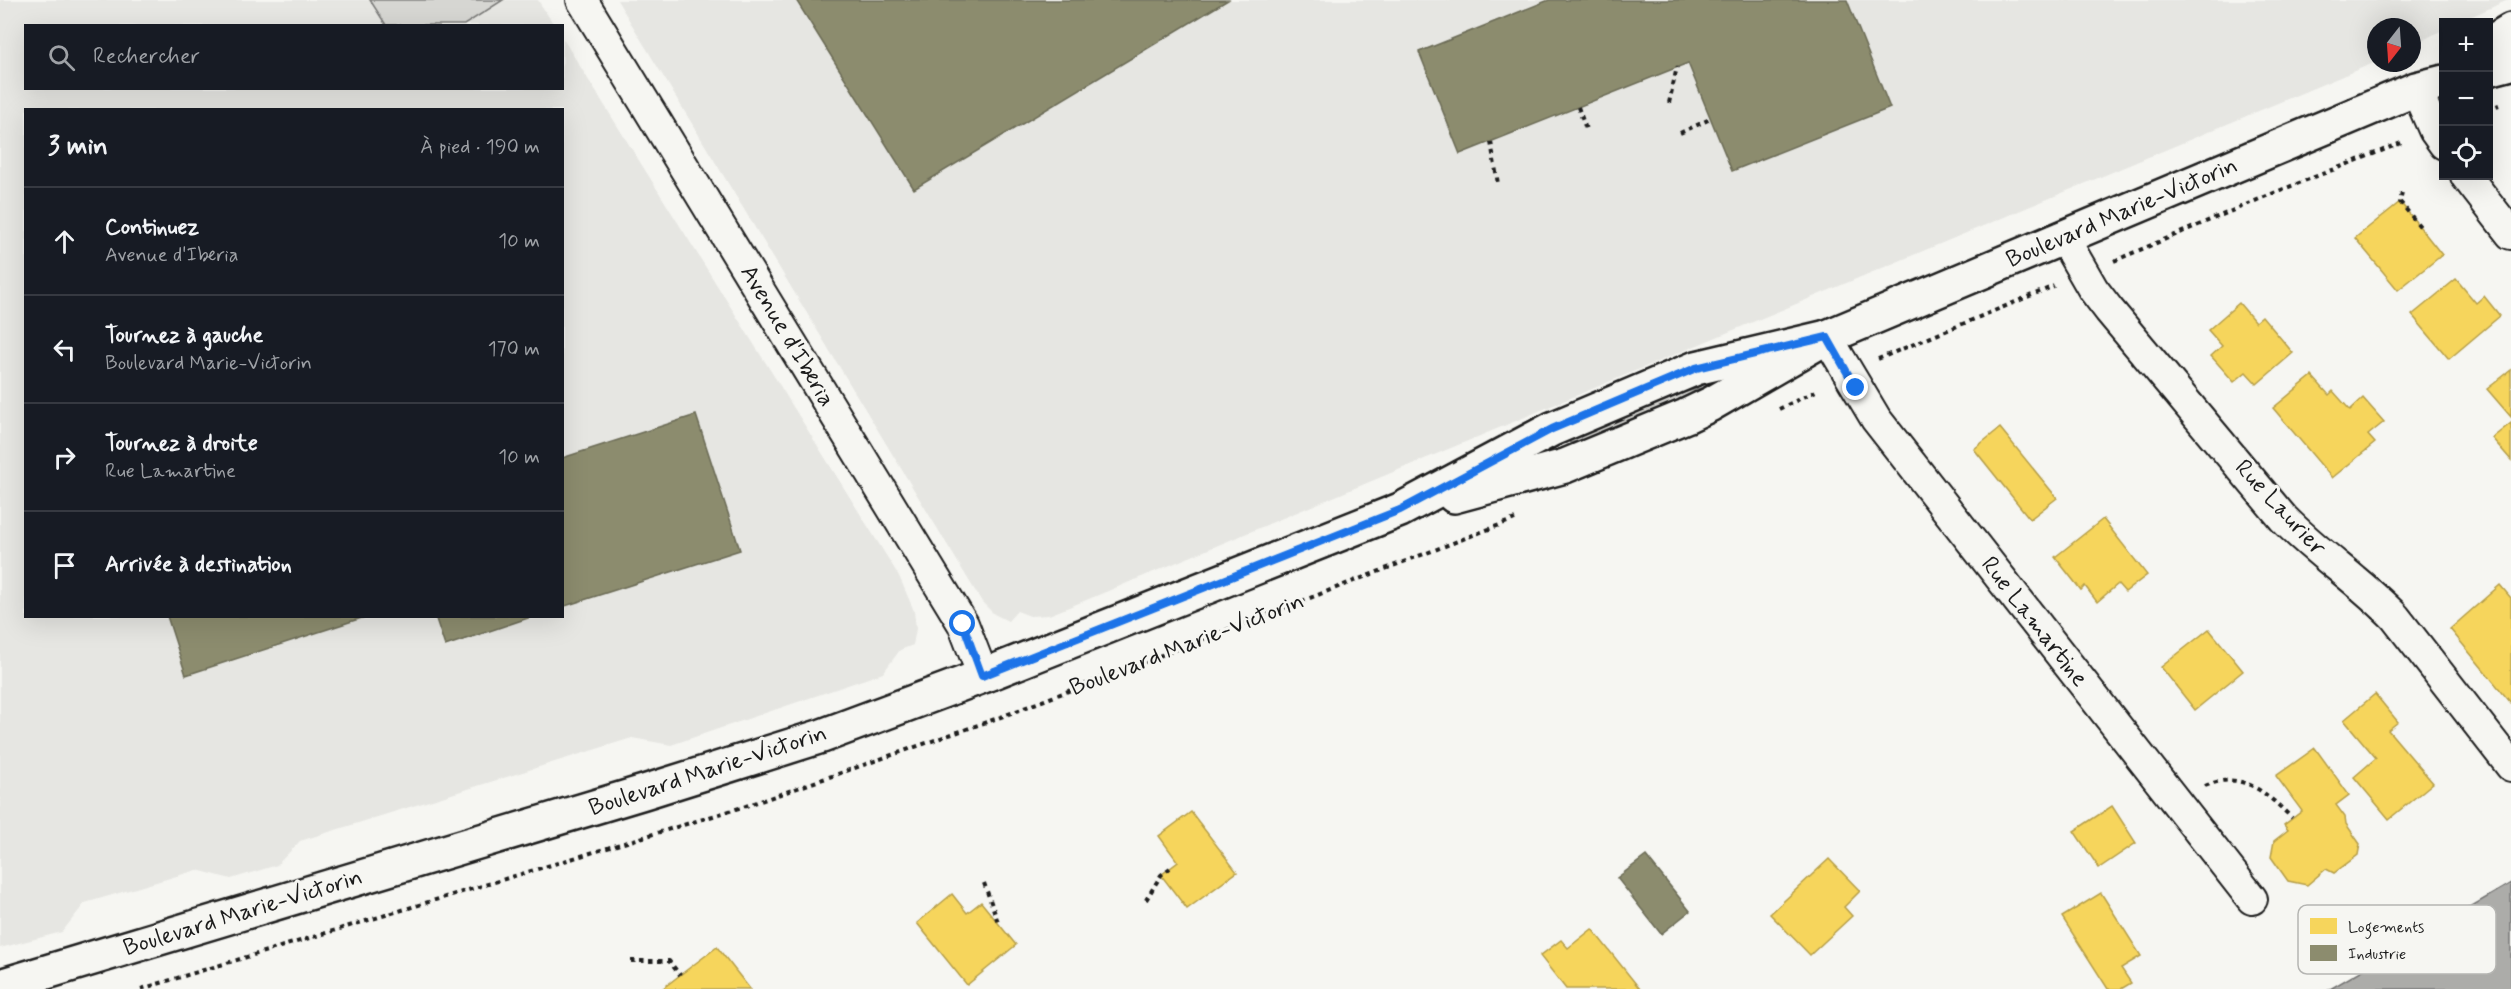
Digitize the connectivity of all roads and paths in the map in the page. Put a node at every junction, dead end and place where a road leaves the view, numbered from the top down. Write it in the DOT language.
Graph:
graph roads {
  1 [pos="582,0"];
  2 [pos="2511,30"];
  3 [pos="2493,41"];
  4 [pos="2511,63"];
  5 [pos="1677,67"];
  6 [pos="2493,68"];
  7 [pos="2434,81"];
  8 [pos="1669,103"];
  9 [pos="1578,107"];
  10 [pos="1710,119"];
  11 [pos="1587,132"];
  12 [pos="1680,133"];
  13 [pos="2439,137"];
  14 [pos="2409,140"];
  15 [pos="1491,142"];
  16 [pos="2469,180"];
  17 [pos="1498,184"];
  18 [pos="2402,193"];
  19 [pos="2421,229"];
  20 [pos="2511,234"];
  21 [pos="2063,237"];
  22 [pos="2114,261"];
  23 [pos="2061,283"];
  24 [pos="1827,337"];
  25 [pos="1875,361"];
  26 [pos="1509,521"];
  27 [pos="982,676"];
  28 [pos="2511,766"];
  29 [pos="2176,802"];
  30 [pos="2292,818"];
  31 [pos="1170,867"];
  32 [pos="984,883"];
  33 [pos="2252,899"];
  34 [pos="1146,900"];
  35 [pos="998,922"];
  36 [pos="631,961"];
  37 [pos="680,975"];
  38 [pos="0,986"];
  39 [pos="141,989"];
  1 -- 27 [label="street, Avenue d'Iberia"];
  2 -- 3 [label="street"];
  4 -- 6 [label="street"];
  5 -- 8 [label="path"];
  7 -- 13 [label="street"];
  7 -- 21 [label="street, Boulevard Marie-Victorin"];
  9 -- 11 [label="path"];
  10 -- 12 [label="path"];
  14 -- 22 [label="path, Boulevard Marie-Victorin"];
  15 -- 17 [label="path"];
  16 -- 20 [label="street"];
  18 -- 19 [label="path"];
  21 -- 24 [label="street, Boulevard Marie-Victorin"];
  21 -- 28 [label="street, Rue Laurier"];
  23 -- 25 [label="path, Boulevard Marie-Victorin"];
  24 -- 27 [label="street, Boulevard Marie-Victorin"];
  24 -- 29 [label="street, Rue Lamartine"];
  26 -- 39 [label="path, Boulevard Marie-Victorin"];
  27 -- 38 [label="street, Boulevard Marie-Victorin"];
  29 -- 30 [label="path"];
  29 -- 33 [label="street, Rue Lamartine"];
  31 -- 34 [label="path"];
  32 -- 35 [label="path"];
  36 -- 37 [label="path"];
}
